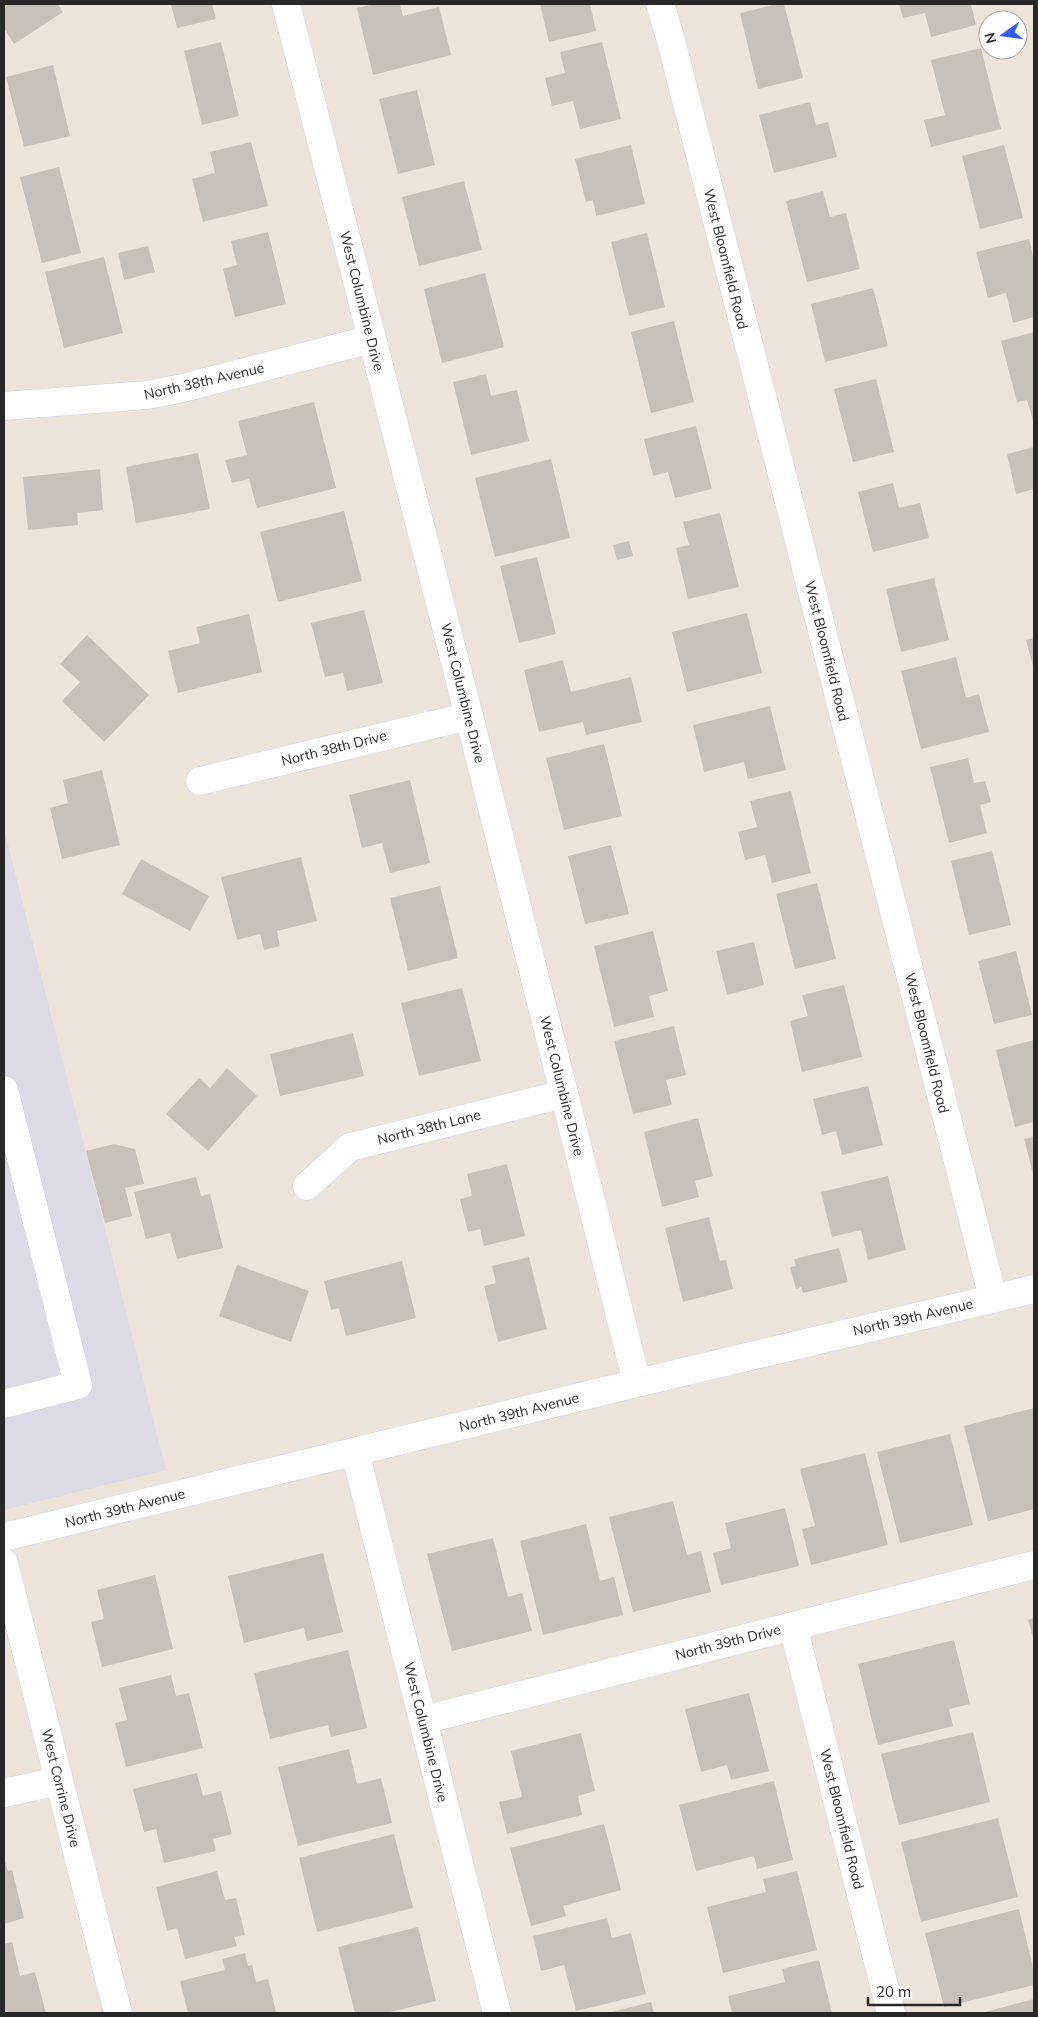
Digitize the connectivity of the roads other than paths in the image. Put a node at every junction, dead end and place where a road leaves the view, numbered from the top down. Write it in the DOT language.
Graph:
graph roads {
  1 [pos="286,4"];
  2 [pos="660,4"];
  3 [pos="372,339"];
  4 [pos="5,400"];
  5 [pos="469,716"];
  6 [pos="200,781"];
  7 [pos="4,1090"];
  8 [pos="564,1094"];
  9 [pos="307,1186"];
  10 [pos="1034,1289"];
  11 [pos="993,1298"];
  12 [pos="636,1383"];
  13 [pos="4,1404"];
  14 [pos="355,1452"];
  15 [pos="4,1538"];
  16 [pos="4,1563"];
  17 [pos="1034,1565"];
  18 [pos="793,1626"];
  19 [pos="423,1720"];
  20 [pos="59,1781"];
  21 [pos="4,1794"];
  22 [pos="118,2013"];
  23 [pos="497,2013"];
  24 [pos="891,2013"];
  1 -- 3 [label="street, West Columbine Drive"];
  2 -- 11 [label="street, West Bloomfield Road"];
  3 -- 4 [label="street, North 38th Avenue"];
  3 -- 5 [label="street, West Columbine Drive"];
  5 -- 6 [label="street, North 38th Drive"];
  5 -- 8 [label="street, West Columbine Drive"];
  7 -- 13 [label="street"];
  8 -- 9 [label="street, North 38th Lane"];
  8 -- 12 [label="street, West Columbine Drive"];
  10 -- 11 [label="street, North 39th Avenue"];
  11 -- 12 [label="street, North 39th Avenue"];
  12 -- 14 [label="street, North 39th Avenue"];
  14 -- 15 [label="street, North 39th Avenue"];
  14 -- 19 [label="street, West Columbine Drive"];
  16 -- 20 [label="street, West Corrine Drive"];
  17 -- 18 [label="street, North 39th Drive"];
  18 -- 19 [label="street, North 39th Drive"];
  18 -- 24 [label="street, West Bloomfield Road"];
  19 -- 23 [label="street, West Columbine Drive"];
  20 -- 21 [label="street"];
  20 -- 22 [label="street, West Corrine Drive"];
}
